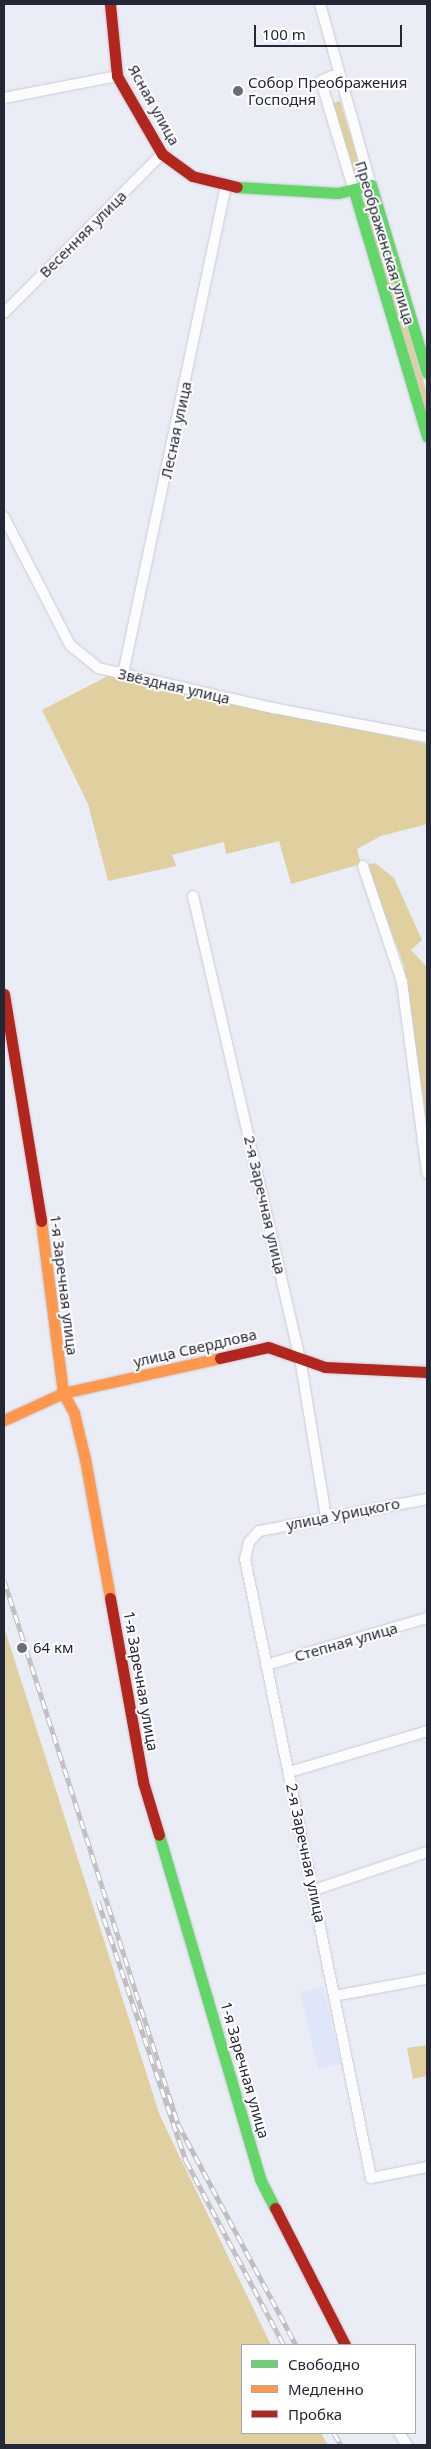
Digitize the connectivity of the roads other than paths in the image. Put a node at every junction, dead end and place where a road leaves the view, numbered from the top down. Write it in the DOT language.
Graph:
graph roads {
  1 [pos="110,4"];
  2 [pos="320,4"];
  3 [pos="117,76"];
  4 [pos="341,83"];
  5 [pos="4,98"];
  6 [pos="162,154"];
  7 [pos="371,185"];
  8 [pos="226,186"];
  9 [pos="354,191"];
  10 [pos="4,313"];
  11 [pos="427,374"];
  12 [pos="427,436"];
  13 [pos="4,516"];
  14 [pos="124,674"];
  15 [pos="427,737"];
  16 [pos="363,866"];
  17 [pos="193,896"];
  18 [pos="4,994"];
  19 [pos="427,1173"];
  20 [pos="300,1358"];
  21 [pos="427,1372"];
  22 [pos="63,1393"];
  23 [pos="4,1420"];
  24 [pos="427,1499"];
  25 [pos="326,1516"];
  26 [pos="259,1531"];
  27 [pos="427,1618"];
  28 [pos="266,1665"];
  29 [pos="427,1731"];
  30 [pos="289,1772"];
  31 [pos="427,1852"];
  32 [pos="314,1890"];
  33 [pos="427,1979"];
  34 [pos="334,1996"];
  35 [pos="427,2167"];
  36 [pos="344,2344"];
  37 [pos="400,2434"];
  38 [pos="407,2445"];
  1 -- 3 [label="street, Ясная улица"];
  2 -- 4 [label="street, Преображенская улица"];
  3 -- 5 [label="street"];
  3 -- 6 [label="street, Ясная улица"];
  4 -- 7 [label="street, Преображенская улица"];
  4 -- 9 [label="street, Преображенская улица"];
  6 -- 8 [label="street, Ясная улица"];
  6 -- 10 [label="street, Весенняя улица"];
  7 -- 9 [label="street, Ясная улица"];
  7 -- 11 [label="street, Преображенская улица"];
  8 -- 9 [label="street, Ясная улица"];
  8 -- 14 [label="street, Лесная улица"];
  9 -- 12 [label="street, Преображенская улица"];
  13 -- 14 [label="street, Звёздная улица"];
  14 -- 15 [label="street, Звёздная улица"];
  16 -- 19 [label="street"];
  17 -- 20 [label="street, 2-я Заречная улица"];
  18 -- 22 [label="street, 1-я Заречная улица"];
  20 -- 21 [label="street, улица Свердлова"];
  20 -- 22 [label="street, улица Свердлова"];
  20 -- 25 [label="street, 2-я Заречная улица"];
  22 -- 23 [label="street, улица Свердлова"];
  22 -- 36 [label="street, 1-я Заречная улица"];
  24 -- 25 [label="street, улица Урицкого"];
  25 -- 26 [label="street, улица Урицкого"];
  26 -- 28 [label="street, 2-я Заречная улица"];
  27 -- 28 [label="street, Степная улица"];
  28 -- 30 [label="street, 2-я Заречная улица"];
  29 -- 30 [label="street"];
  30 -- 32 [label="street, 2-я Заречная улица"];
  31 -- 32 [label="street"];
  32 -- 34 [label="street, 2-я Заречная улица"];
  33 -- 34 [label="street"];
  34 -- 35 [label="street, 2-я Заречная улица"];
  37 -- 38 [label="street"];
}
